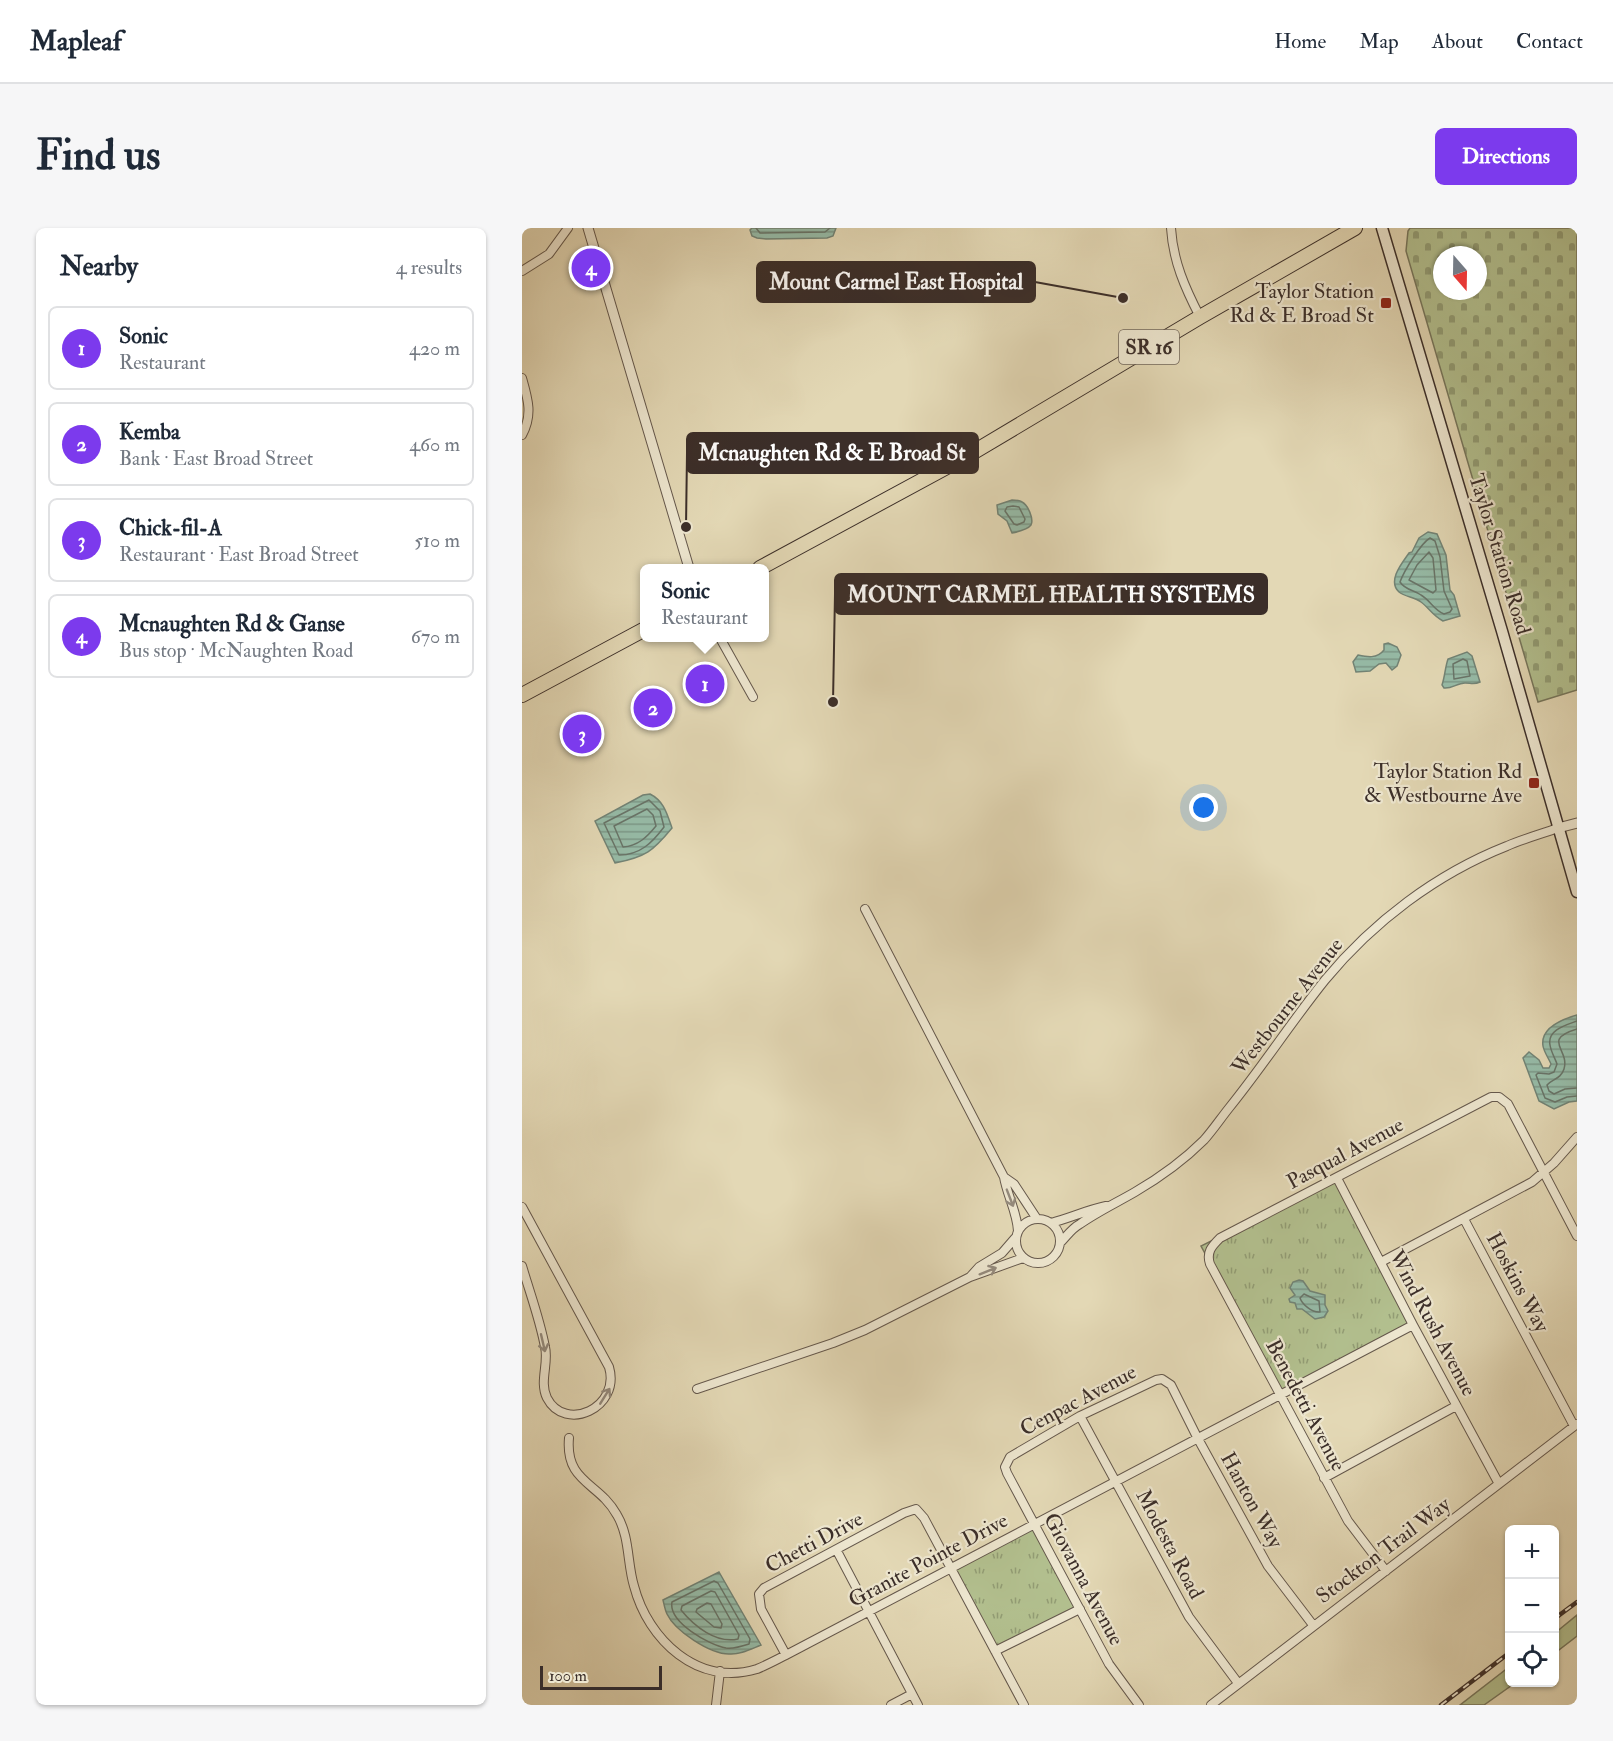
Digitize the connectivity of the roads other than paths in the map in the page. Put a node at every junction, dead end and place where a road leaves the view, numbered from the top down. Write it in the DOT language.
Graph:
graph roads {
  1 [pos="568,228"];
  2 [pos="588,228"];
  3 [pos="1170,228"];
  4 [pos="1355,228"];
  5 [pos="1382,228"];
  6 [pos="522,272"];
  7 [pos="1200,317"];
  8 [pos="522,378"];
  9 [pos="523,434"];
  10 [pos="688,564"];
  11 [pos="767,564"];
  12 [pos="640,632"];
  13 [pos="722,642"];
  14 [pos="522,695"];
  15 [pos="753,697"];
  16 [pos="1577,823"];
  17 [pos="1558,828"];
  18 [pos="1577,892"];
  19 [pos="865,909"];
  20 [pos="1577,1137"];
  21 [pos="1544,1173"];
  22 [pos="1004,1177"];
  23 [pos="1337,1178"];
  24 [pos="1107,1206"];
  25 [pos="522,1207"];
  26 [pos="1037,1219"];
  27 [pos="1464,1219"];
  28 [pos="1051,1223"];
  29 [pos="1017,1235"];
  30 [pos="1577,1236"];
  31 [pos="1060,1243"];
  32 [pos="1210,1249"];
  33 [pos="1023,1258"];
  34 [pos="1381,1262"];
  35 [pos="522,1266"];
  36 [pos="970,1277"];
  37 [pos="1413,1325"];
  38 [pos="1171,1385"];
  39 [pos="697,1389"];
  40 [pos="1281,1393"];
  41 [pos="1456,1406"];
  42 [pos="1080,1416"];
  43 [pos="1575,1425"];
  44 [pos="1197,1437"];
  45 [pos="569,1438"];
  46 [pos="1005,1465"];
  47 [pos="1324,1478"];
  48 [pos="1115,1481"];
  49 [pos="1499,1484"];
  50 [pos="1034,1524"];
  51 [pos="837,1551"];
  52 [pos="950,1570"];
  53 [pos="1386,1571"];
  54 [pos="1080,1609"];
  55 [pos="869,1611"];
  56 [pos="1312,1625"];
  57 [pos="995,1651"];
  58 [pos="786,1655"];
  59 [pos="720,1671"];
  60 [pos="1238,1683"];
  61 [pos="912,1694"];
  62 [pos="717,1705"];
  63 [pos="891,1705"];
  64 [pos="918,1705"];
  65 [pos="1024,1705"];
  66 [pos="1139,1705"];
  67 [pos="1210,1705"];
  1 -- 6 [label="street"];
  2 -- 10 [label="street"];
  3 -- 7 [label="street"];
  4 -- 7 [label="highway, SR 16"];
  5 -- 17 [label="main road, Taylor Station Road"];
  7 -- 11 [label="highway, SR 16"];
  8 -- 9 [label="street"];
  12 -- 14 [label="highway"];
  13 -- 15 [label="street"];
  16 -- 17 [label="street, Westbourne Avenue"];
  17 -- 18 [label="main road, Taylor Station Road"];
  17 -- 24 [label="street, Westbourne Avenue"];
  19 -- 22 [label="street"];
  20 -- 21 [label="street"];
  21 -- 23 [label="street, Pasqual Avenue"];
  21 -- 27 [label="street"];
  21 -- 30 [label="street"];
  22 -- 26 [label="street"];
  22 -- 29 [label="street, one-way"];
  23 -- 32 [label="street, Pasqual Avenue"];
  23 -- 34 [label="street, Wind Rush Avenue"];
  24 -- 28 [label="street, Westbourne Avenue"];
  24 -- 31 [label="street, Westbourne Avenue"];
  35 -- 25 [label="street, one-way"];
  26 -- 28 [label="street"];
  26 -- 29 [label="street"];
  27 -- 34 [label="street"];
  27 -- 43 [label="street, Hoskins Way"];
  28 -- 31 [label="street"];
  29 -- 33 [label="street"];
  29 -- 36 [label="street"];
  31 -- 33 [label="street"];
  32 -- 40 [label="street, Benedetti Avenue"];
  36 -- 33 [label="street, one-way"];
  34 -- 37 [label="street, Wind Rush Avenue"];
  36 -- 39 [label="street"];
  37 -- 40 [label="street, Granite Pointe Drive"];
  37 -- 41 [label="street, Wind Rush Avenue"];
  38 -- 42 [label="street, Cenpac Avenue"];
  38 -- 44 [label="street, Hanton Way"];
  40 -- 44 [label="street, Granite Pointe Drive"];
  40 -- 47 [label="street, Benedetti Avenue"];
  41 -- 47 [label="street"];
  41 -- 49 [label="street, Wind Rush Avenue"];
  42 -- 46 [label="street, Cenpac Avenue"];
  42 -- 48 [label="street, Modesta Road"];
  43 -- 49 [label="street, Stockton Trail Way"];
  44 -- 48 [label="street, Granite Pointe Drive"];
  44 -- 56 [label="street, Hanton Way"];
  45 -- 59 [label="street, Granite Pointe Drive"];
  46 -- 50 [label="street, Giovanna Avenue"];
  47 -- 53 [label="street, Benedetti Avenue"];
  48 -- 50 [label="street, Granite Pointe Drive"];
  48 -- 60 [label="street, Modesta Road"];
  49 -- 53 [label="street, Stockton Trail Way"];
  50 -- 52 [label="street, Granite Pointe Drive"];
  50 -- 54 [label="street, Giovanna Avenue"];
  51 -- 52 [label="street, Chetti Drive"];
  51 -- 55 [label="street"];
  51 -- 58 [label="street, Chetti Drive"];
  52 -- 55 [label="street, Granite Pointe Drive"];
  52 -- 57 [label="street"];
  53 -- 56 [label="street, Stockton Trail Way"];
  54 -- 57 [label="street"];
  54 -- 66 [label="street, Giovanna Avenue"];
  55 -- 58 [label="street, Granite Pointe Drive"];
  55 -- 61 [label="street"];
  56 -- 60 [label="street, Stockton Trail Way"];
  57 -- 65 [label="street"];
  58 -- 59 [label="street, Granite Pointe Drive"];
  59 -- 62 [label="street"];
  60 -- 67 [label="street, Stockton Trail Way"];
  61 -- 63 [label="street"];
  61 -- 64 [label="street"];
}
